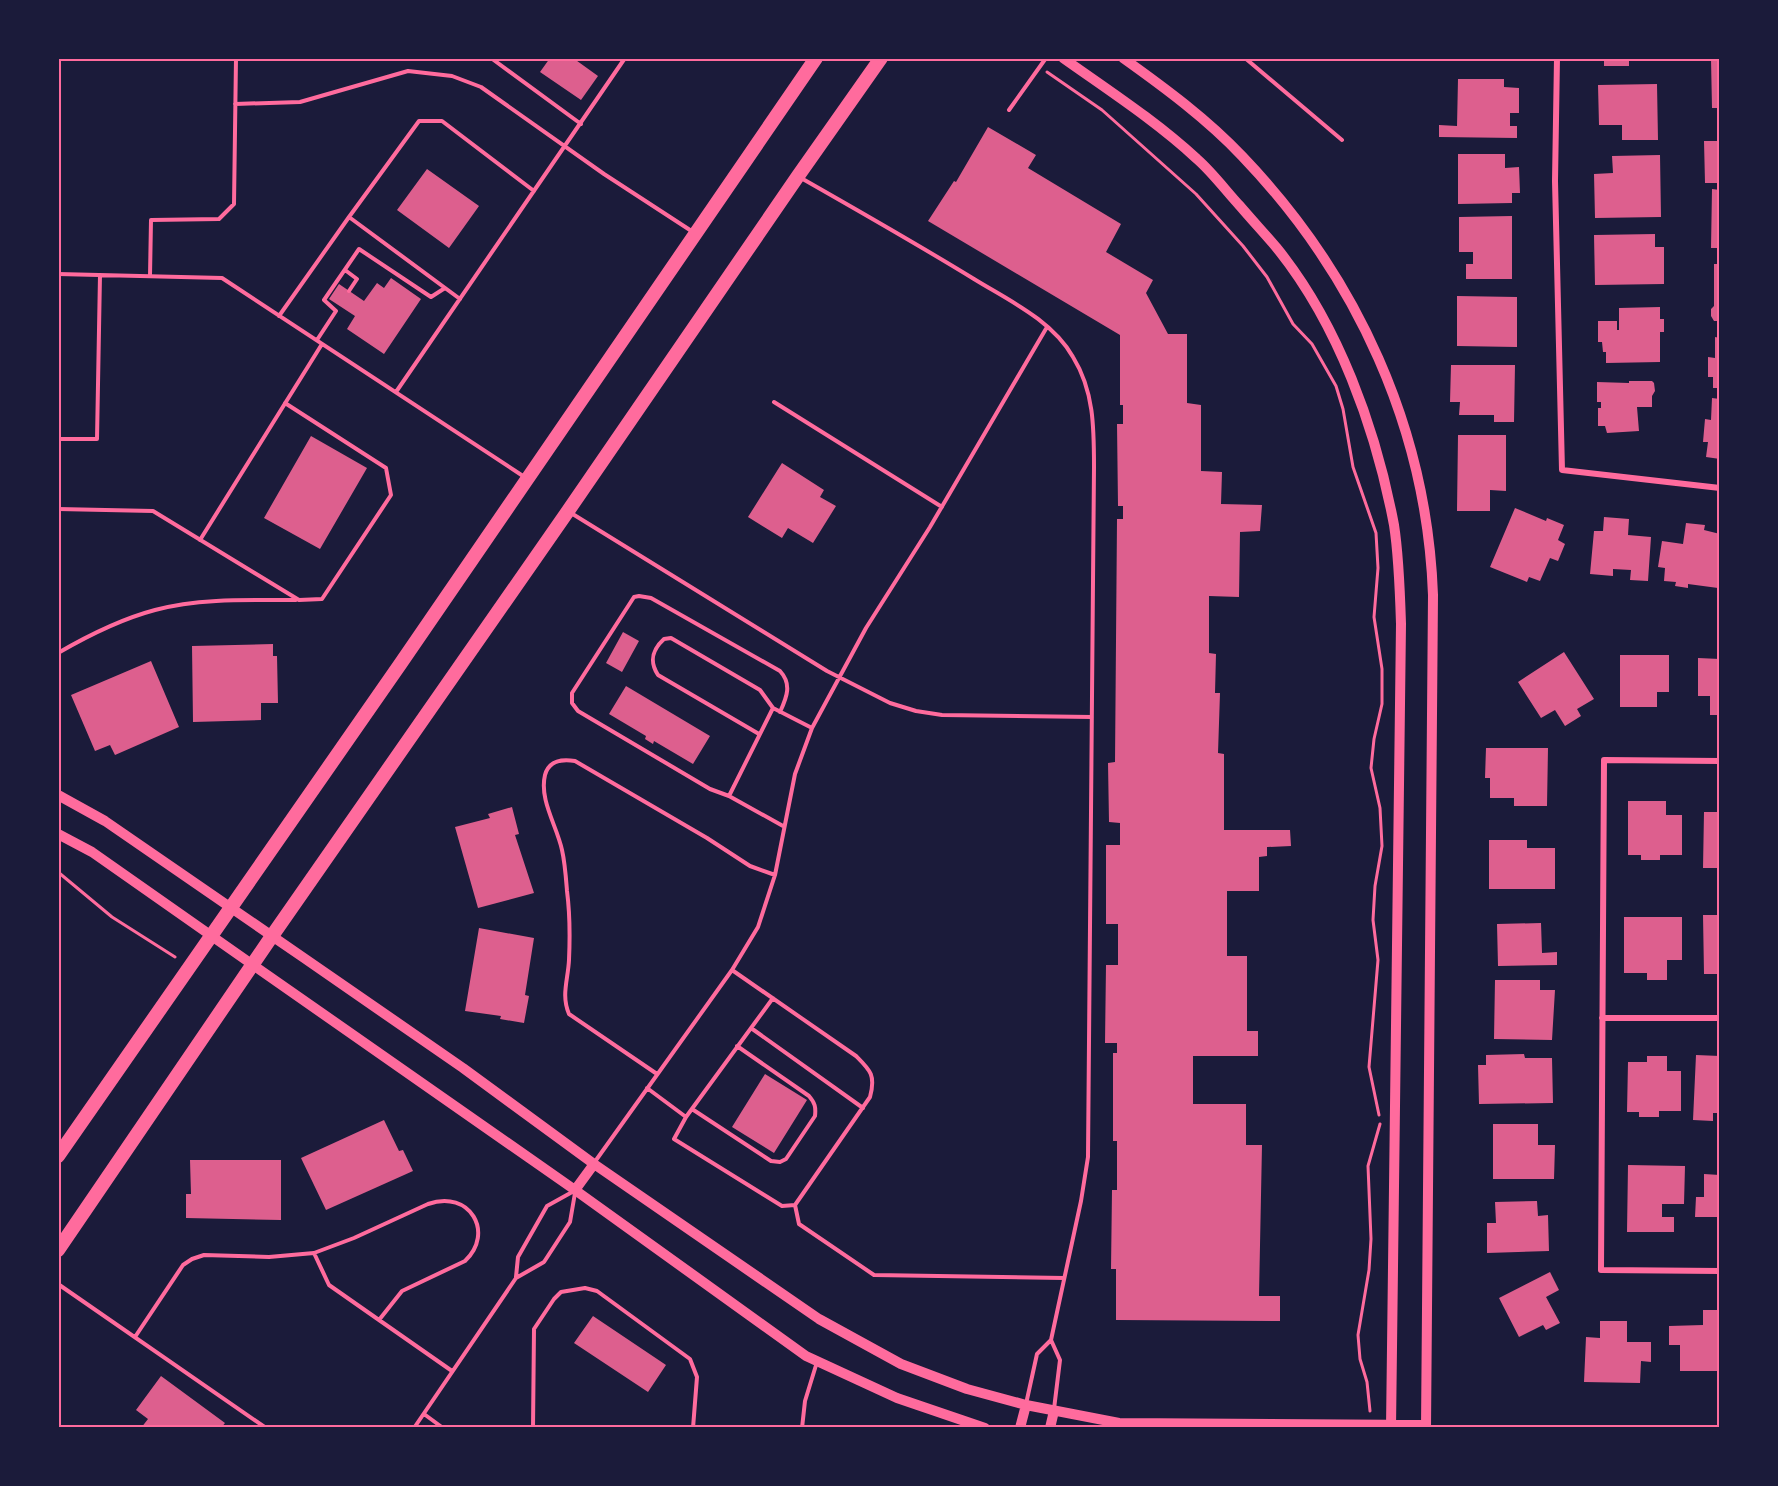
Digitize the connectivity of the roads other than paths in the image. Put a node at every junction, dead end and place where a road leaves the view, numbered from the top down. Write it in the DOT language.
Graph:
graph roads {
  1 [pos="236,58"];
  2 [pos="491,58"];
  3 [pos="625,58"];
  4 [pos="816,58"];
  5 [pos="881,58"];
  6 [pos="1046,58"];
  7 [pos="1063,58"];
  8 [pos="1123,58"];
  9 [pos="1245,58"];
  10 [pos="1557,58"];
  11 [pos="235,104"];
  12 [pos="1010,110"];
  13 [pos="581,124"];
  14 [pos="1342,140"];
  15 [pos="565,147"];
  16 [pos="798,176"];
  17 [pos="534,191"];
  18 [pos="348,218"];
  19 [pos="695,233"];
  20 [pos="345,270"];
  21 [pos="58,274"];
  22 [pos="100,275"];
  23 [pos="150,276"];
  24 [pos="445,288"];
  25 [pos="350,291"];
  26 [pos="460,299"];
  27 [pos="339,306"];
  28 [pos="336,311"];
  29 [pos="279,316"];
  30 [pos="1047,327"];
  31 [pos="317,340"];
  32 [pos="322,344"];
  33 [pos="396,392"];
  34 [pos="774,402"];
  35 [pos="285,404"];
  36 [pos="58,439"];
  37 [pos="526,478"];
  38 [pos="1719,488"];
  39 [pos="942,507"];
  40 [pos="58,509"];
  41 [pos="568,511"];
  42 [pos="200,540"];
  43 [pos="299,600"];
  44 [pos="58,653"];
  45 [pos="838,677"];
  46 [pos="773,708"];
  47 [pos="780,712"];
  48 [pos="1092,717"];
  49 [pos="812,728"];
  50 [pos="759,734"];
  51 [pos="1719,761"];
  52 [pos="58,795"];
  53 [pos="729,796"];
  54 [pos="783,825"];
  55 [pos="58,834"];
  56 [pos="775,875"];
  57 [pos="231,908"];
  58 [pos="212,936"];
  59 [pos="272,936"];
  60 [pos="253,965"];
  61 [pos="732,970"];
  62 [pos="773,998"];
  63 [pos="1602,1018"];
  64 [pos="1719,1018"];
  65 [pos="751,1028"];
  66 [pos="737,1047"];
  67 [pos="657,1074"];
  68 [pos="647,1088"];
  69 [pos="863,1108"];
  70 [pos="692,1109"];
  71 [pos="686,1117"];
  72 [pos="58,1156"];
  73 [pos="594,1164"];
  74 [pos="575,1190"];
  75 [pos="795,1205"];
  76 [pos="58,1250"];
  77 [pos="314,1253"];
  78 [pos="1719,1271"];
  79 [pos="516,1278"];
  80 [pos="1064,1278"];
  81 [pos="58,1284"];
  82 [pos="380,1320"];
  83 [pos="135,1337"];
  84 [pos="1051,1340"];
  85 [pos="817,1361"];
  86 [pos="452,1371"];
  87 [pos="1026,1405"];
  88 [pos="1054,1411"];
  89 [pos="424,1414"];
  90 [pos="1391,1426"];
  91 [pos="1426,1426"];
  92 [pos="266,1428"];
  93 [pos="414,1428"];
  94 [pos="443,1428"];
  95 [pos="533,1428"];
  96 [pos="693,1428"];
  97 [pos="802,1428"];
  98 [pos="985,1428"];
  99 [pos="1020,1428"];
  100 [pos="1050,1428"];
  1 -- 11 [label="lane"];
  2 -- 13 [label="lane"];
  3 -- 13 [label="lane"];
  4 -- 19 [label="main road"];
  5 -- 16 [label="main road"];
  6 -- 12 [label="lane"];
  7 -- 90 [label="street"];
  8 -- 91 [label="street"];
  9 -- 14 [label="lane"];
  10 -- 38 [label="street"];
  11 -- 15 [label="lane"];
  11 -- 23 [label="lane"];
  13 -- 15 [label="lane"];
  15 -- 17 [label="lane"];
  15 -- 19 [label="lane"];
  16 -- 30 [label="lane"];
  16 -- 41 [label="main road"];
  17 -- 18 [label="lane"];
  17 -- 26 [label="lane"];
  18 -- 24 [label="lane"];
  18 -- 29 [label="lane"];
  19 -- 37 [label="main road"];
  20 -- 24 [label="lane"];
  20 -- 25 [label="lane"];
  20 -- 28 [label="lane"];
  21 -- 22 [label="lane"];
  22 -- 23 [label="lane"];
  22 -- 36 [label="lane"];
  23 -- 29 [label="lane"];
  24 -- 26 [label="lane"];
  26 -- 33 [label="lane"];
  27 -- 28 [label="lane"];
  28 -- 31 [label="lane"];
  29 -- 31 [label="lane"];
  30 -- 39 [label="lane"];
  30 -- 48 [label="lane"];
  31 -- 32 [label="lane"];
  32 -- 33 [label="lane"];
  32 -- 35 [label="lane"];
  33 -- 37 [label="lane"];
  34 -- 39 [label="lane"];
  35 -- 42 [label="lane"];
  35 -- 43 [label="lane"];
  37 -- 57 [label="main road"];
  39 -- 45 [label="lane"];
  40 -- 42 [label="lane"];
  41 -- 45 [label="lane"];
  41 -- 59 [label="main road"];
  42 -- 43 [label="lane"];
  43 -- 44 [label="lane"];
  45 -- 48 [label="lane"];
  45 -- 49 [label="lane"];
  46 -- 47 [label="lane"];
  46 -- 50 [label="lane"];
  46 -- 50 [label="lane"];
  47 -- 49 [label="lane"];
  47 -- 53 [label="lane"];
  48 -- 80 [label="lane"];
  49 -- 54 [label="lane"];
  50 -- 53 [label="lane"];
  51 -- 63 [label="street"];
  52 -- 57 [label="street"];
  53 -- 54 [label="lane"];
  54 -- 56 [label="lane"];
  55 -- 58 [label="street"];
  56 -- 61 [label="lane"];
  56 -- 67 [label="lane"];
  57 -- 58 [label="main road"];
  57 -- 59 [label="street"];
  58 -- 60 [label="street"];
  58 -- 72 [label="main road"];
  59 -- 60 [label="main road"];
  59 -- 73 [label="street"];
  60 -- 74 [label="street"];
  60 -- 76 [label="main road"];
  61 -- 62 [label="lane"];
  61 -- 67 [label="lane"];
  62 -- 65 [label="lane"];
  62 -- 69 [label="lane"];
  63 -- 64 [label="street"];
  63 -- 78 [label="street"];
  65 -- 66 [label="lane"];
  65 -- 69 [label="lane"];
  66 -- 70 [label="lane"];
  66 -- 70 [label="lane"];
  67 -- 68 [label="lane"];
  68 -- 71 [label="lane"];
  68 -- 73 [label="lane"];
  69 -- 75 [label="lane"];
  70 -- 71 [label="lane"];
  71 -- 75 [label="lane"];
  73 -- 74 [label="street"];
  73 -- 87 [label="street"];
  74 -- 79 [label="lane"];
  74 -- 79 [label="lane"];
  74 -- 85 [label="street"];
  75 -- 80 [label="lane"];
  77 -- 82 [label="lane"];
  77 -- 82 [label="lane"];
  77 -- 83 [label="lane"];
  79 -- 86 [label="lane"];
  80 -- 84 [label="lane"];
  81 -- 83 [label="lane"];
  82 -- 86 [label="lane"];
  83 -- 92 [label="lane"];
  84 -- 87 [label="lane"];
  84 -- 88 [label="lane"];
  85 -- 97 [label="lane"];
  85 -- 98 [label="street"];
  86 -- 89 [label="lane"];
  87 -- 88 [label="street"];
  87 -- 99 [label="street"];
  88 -- 90 [label="street"];
  88 -- 100 [label="street"];
  89 -- 93 [label="lane"];
  89 -- 94 [label="lane"];
  90 -- 91 [label="street"];
  95 -- 96 [label="lane"];
}
